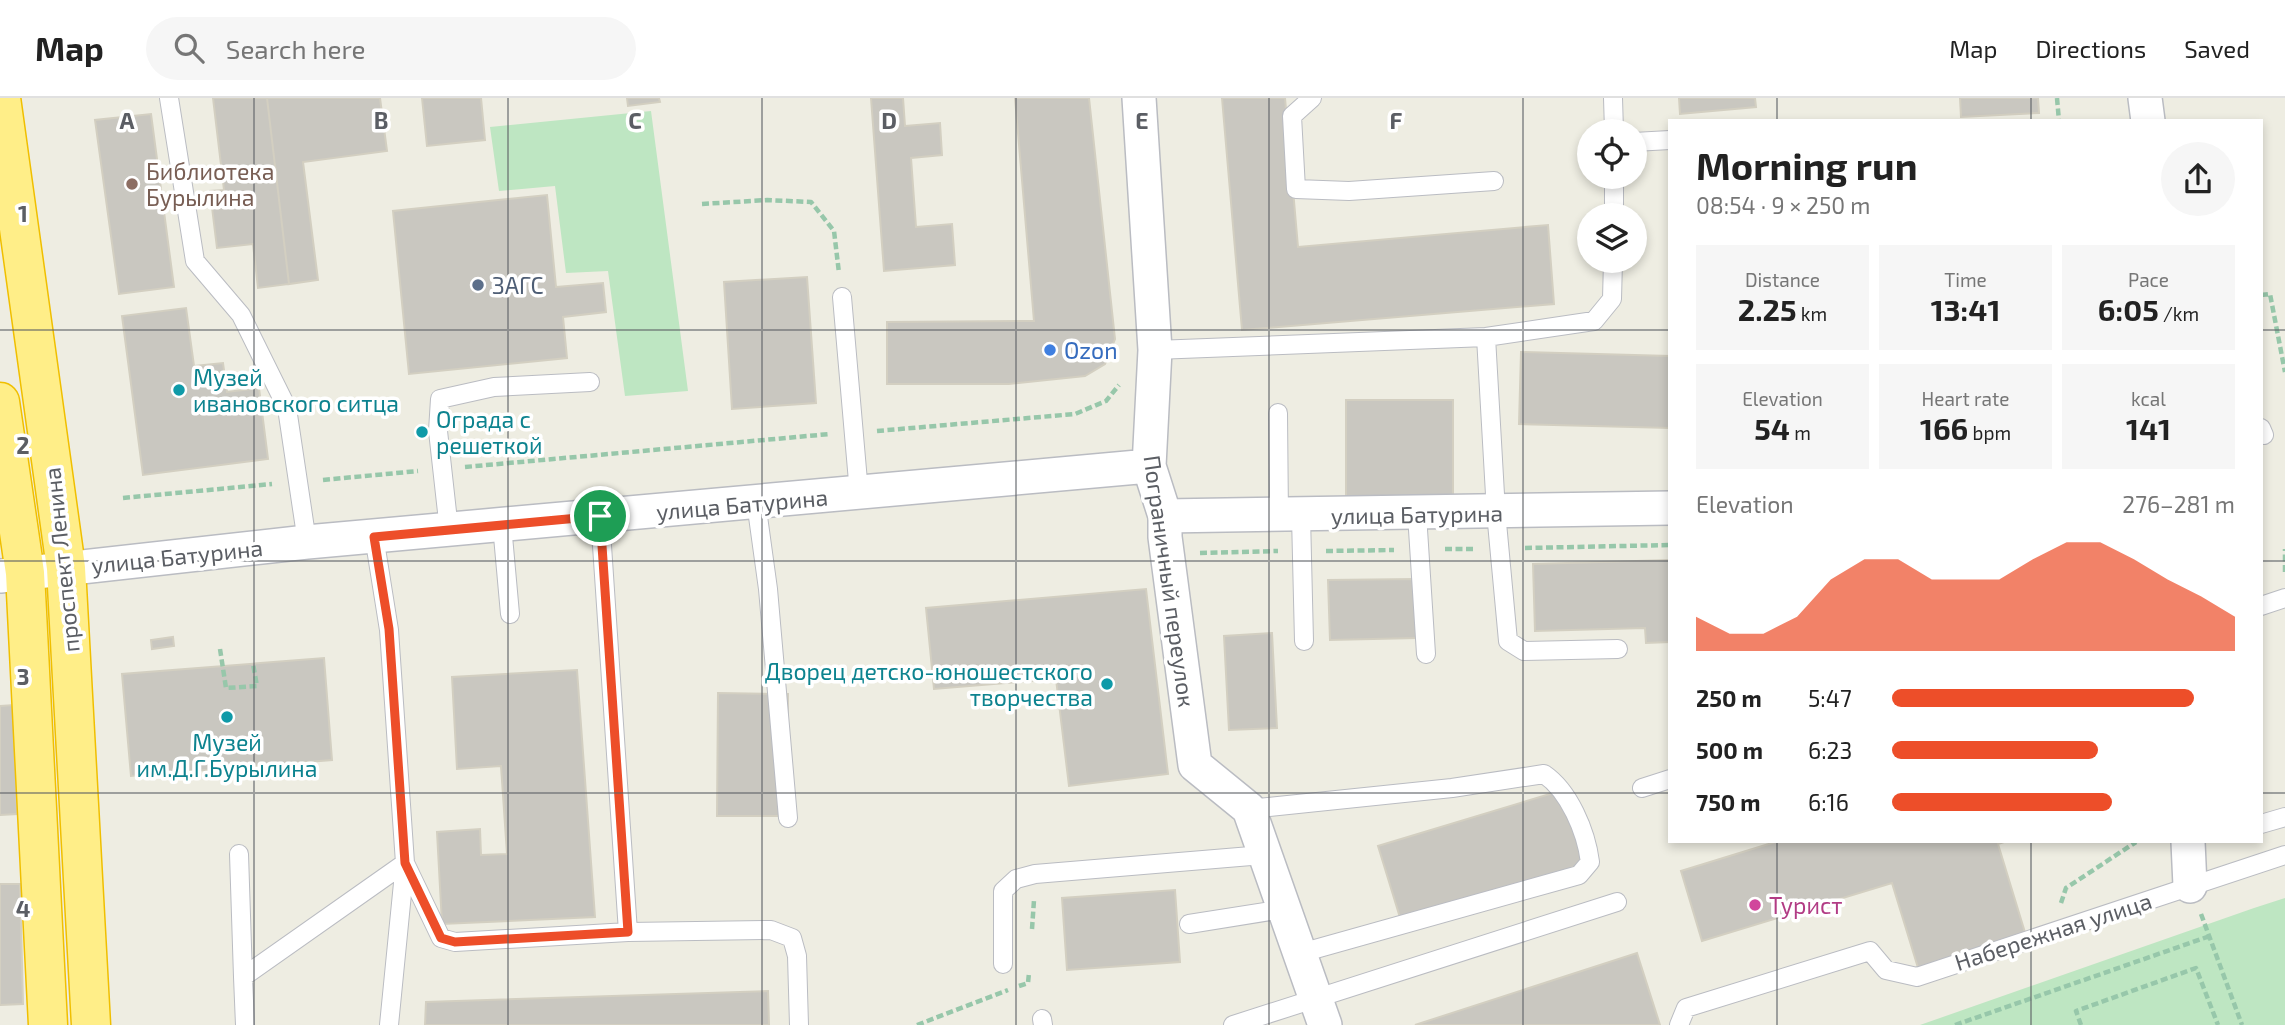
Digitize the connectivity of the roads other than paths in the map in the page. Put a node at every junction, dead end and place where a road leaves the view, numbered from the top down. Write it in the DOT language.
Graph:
graph roads {
  1 [pos="1,98"];
  2 [pos="169,98"];
  3 [pos="1139,98"];
  4 [pos="1312,98"];
  5 [pos="1613,98"];
  6 [pos="2145,98"];
  7 [pos="1614,119"];
  8 [pos="2148,119"];
  9 [pos="1668,140"];
  10 [pos="1647,141"];
  11 [pos="1494,181"];
  12 [pos="1613,273"];
  13 [pos="842,297"];
  14 [pos="1486,337"];
  15 [pos="1155,351"];
  16 [pos="590,382"];
  17 [pos="0,402"];
  18 [pos="1278,413"];
  19 [pos="1150,466"];
  20 [pos="859,493"];
  21 [pos="756,502"];
  22 [pos="1668,508"];
  23 [pos="1496,512"];
  24 [pos="1417,514"];
  25 [pos="600,516"];
  26 [pos="1165,516"];
  27 [pos="1290,517"];
  28 [pos="502,525"];
  29 [pos="449,530"];
  30 [pos="374,537"];
  31 [pos="307,542"];
  32 [pos="66,568"];
  33 [pos="12,575"];
  34 [pos="2285,598"];
  35 [pos="2263,605"];
  36 [pos="510,614"];
  37 [pos="1304,641"];
  38 [pos="1618,649"];
  39 [pos="1426,654"];
  40 [pos="1668,780"];
  41 [pos="1642,788"];
  42 [pos="1249,809"];
  43 [pos="2285,817"];
  44 [pos="788,818"];
  45 [pos="2263,823"];
  46 [pos="2193,843"];
  47 [pos="239,854"];
  48 [pos="1263,855"];
  49 [pos="2285,855"];
  50 [pos="405,863"];
  51 [pos="2190,886"];
  52 [pos="1617,902"];
  53 [pos="1283,909"];
  54 [pos="1189,924"];
  55 [pos="628,932"];
  56 [pos="1301,953"];
  57 [pos="1003,964"];
  58 [pos="243,977"];
  59 [pos="1321,1012"];
  60 [pos="48,1025"];
  61 [pos="91,1025"];
  62 [pos="245,1025"];
  63 [pos="389,1025"];
  64 [pos="799,1025"];
  65 [pos="1234,1025"];
  66 [pos="1679,1025"];
  1 -- 32 [label="highway, проспект Ленина"];
  2 -- 31 [label="lane"];
  3 -- 15 [label="street, Пограничный переулок"];
  4 -- 11 [label="lane"];
  5 -- 7 [label="lane"];
  6 -- 8 [label="street"];
  9 -- 10 [label="lane"];
  12 -- 14 [label="lane"];
  13 -- 20 [label="lane"];
  14 -- 15 [label="lane"];
  14 -- 23 [label="lane"];
  15 -- 19 [label="street, Пограничный переулок"];
  16 -- 29 [label="lane"];
  17 -- 33 [label="highway, проспект Ленина"];
  18 -- 27 [label="lane"];
  19 -- 20 [label="street, улица Батурина"];
  19 -- 26 [label="street, Пограничный переулок"];
  20 -- 21 [label="street, улица Батурина"];
  21 -- 25 [label="street, улица Батурина"];
  21 -- 44 [label="lane"];
  22 -- 23 [label="street, улица Батурина"];
  23 -- 24 [label="street, улица Батурина"];
  23 -- 38 [label="lane"];
  24 -- 27 [label="street, улица Батурина"];
  24 -- 39 [label="lane"];
  25 -- 28 [label="street, улица Батурина"];
  25 -- 55 [label="lane"];
  26 -- 27 [label="street, улица Батурина"];
  26 -- 42 [label="street, Пограничный переулок"];
  27 -- 37 [label="lane"];
  28 -- 29 [label="street, улица Батурина"];
  28 -- 36 [label="lane"];
  29 -- 30 [label="street, улица Батурина"];
  30 -- 31 [label="street, улица Батурина"];
  30 -- 50 [label="lane"];
  31 -- 32 [label="street, улица Батурина"];
  32 -- 33 [label="street, улица Батурина"];
  32 -- 61 [label="highway, проспект Ленина"];
  33 -- 60 [label="highway, проспект Ленина"];
  34 -- 35 [label="lane"];
  40 -- 41 [label="lane"];
  42 -- 48 [label="street"];
  42 -- 56 [label="lane"];
  43 -- 45 [label="lane"];
  46 -- 51 [label="street"];
  47 -- 58 [label="lane"];
  48 -- 53 [label="street"];
  48 -- 57 [label="lane"];
  49 -- 51 [label="lane, Набережная улица"];
  50 -- 55 [label="lane"];
  50 -- 58 [label="lane"];
  50 -- 63 [label="lane"];
  51 -- 66 [label="lane, Набережная улица"];
  52 -- 59 [label="lane"];
  53 -- 54 [label="lane"];
  53 -- 56 [label="street"];
  55 -- 64 [label="lane"];
  56 -- 59 [label="street"];
  58 -- 62 [label="lane"];
  59 -- 65 [label="lane"];
}
